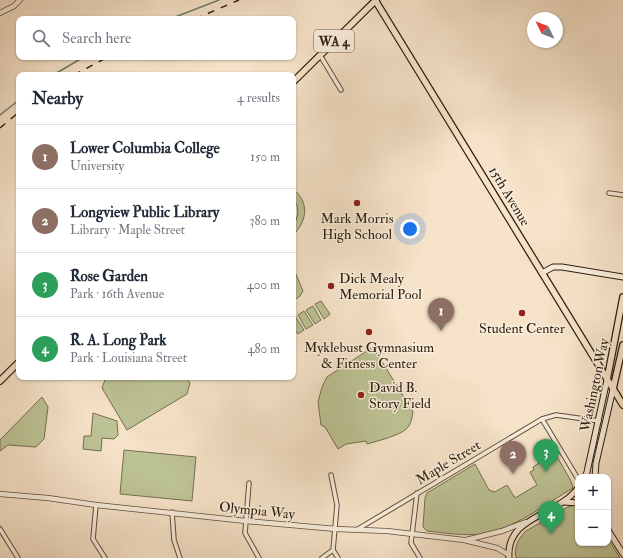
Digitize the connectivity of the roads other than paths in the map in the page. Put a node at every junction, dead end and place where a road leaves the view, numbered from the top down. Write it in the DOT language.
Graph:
graph roads {
  1 [pos="20,0"];
  2 [pos="375,0"];
  3 [pos="0,14"];
  4 [pos="320,55"];
  5 [pos="296,79"];
  6 [pos="341,90"];
  7 [pos="609,193"];
  8 [pos="623,196"];
  9 [pos="542,273"];
  10 [pos="623,277"];
  11 [pos="623,297"];
  12 [pos="623,345"];
  13 [pos="16,365"];
  14 [pos="607,380"];
  15 [pos="0,381"];
  16 [pos="613,389"];
  17 [pos="623,405"];
  18 [pos="542,419"];
  19 [pos="599,421"];
  20 [pos="575,474"];
  21 [pos="586,474"];
  22 [pos="595,474"];
  23 [pos="331,475"];
  24 [pos="250,482"];
  25 [pos="575,491"];
  26 [pos="417,493"];
  27 [pos="0,494"];
  28 [pos="564,502"];
  29 [pos="575,502"];
  30 [pos="96,504"];
  31 [pos="172,512"];
  32 [pos="246,521"];
  33 [pos="527,522"];
  34 [pos="0,529"];
  35 [pos="336,529"];
  36 [pos="358,529"];
  37 [pos="611,533"];
  38 [pos="412,534"];
  39 [pos="464,540"];
  40 [pos="621,545"];
  41 [pos="334,550"];
  42 [pos="623,554"];
  43 [pos="509,557"];
  44 [pos="18,558"];
  45 [pos="105,558"];
  46 [pos="180,558"];
  47 [pos="259,558"];
  48 [pos="322,558"];
  49 [pos="338,558"];
  50 [pos="420,558"];
  1 -- 3 [label="street"];
  2 -- 4 [label="main road, WA 4"];
  2 -- 9 [label="main road, 15th Avenue"];
  4 -- 5 [label="main road, WA 4"];
  4 -- 6 [label="street"];
  7 -- 8 [label="street"];
  9 -- 10 [label="main road"];
  9 -- 14 [label="main road, 15th Avenue"];
  11 -- 14 [label="main road, Washington Way"];
  12 -- 16 [label="main road, Washington Way"];
  13 -- 15 [label="main road"];
  14 -- 16 [label="main road, 15th Avenue"];
  14 -- 19 [label="main road, Washington Way"];
  16 -- 17 [label="main road, 15th Avenue"];
  16 -- 22 [label="main road, Washington Way"];
  18 -- 19 [label="street, Maple Street"];
  18 -- 20 [label="street"];
  18 -- 26 [label="street, Maple Street"];
  19 -- 21 [label="main road, Washington Way"];
  23 -- 35 [label="street"];
  24 -- 32 [label="street"];
  25 -- 28 [label="main road"];
  26 -- 36 [label="street, Maple Street"];
  26 -- 38 [label="street"];
  27 -- 30 [label="street, Olympia Way"];
  28 -- 29 [label="main road"];
  28 -- 33 [label="main road"];
  30 -- 31 [label="street, Olympia Way"];
  30 -- 45 [label="street"];
  31 -- 32 [label="street, Olympia Way"];
  31 -- 46 [label="street"];
  32 -- 35 [label="street, Olympia Way"];
  32 -- 47 [label="street"];
  33 -- 39 [label="street"];
  33 -- 43 [label="main road"];
  34 -- 44 [label="street"];
  35 -- 36 [label="street, Olympia Way"];
  35 -- 41 [label="street"];
  36 -- 38 [label="street, Olympia Way"];
  37 -- 40 [label="main road"];
  38 -- 39 [label="street, Olympia Way"];
  38 -- 50 [label="street"];
  39 -- 43 [label="street, Olympia Way"];
  40 -- 42 [label="main road"];
  41 -- 48 [label="street"];
  41 -- 49 [label="street"];
}
